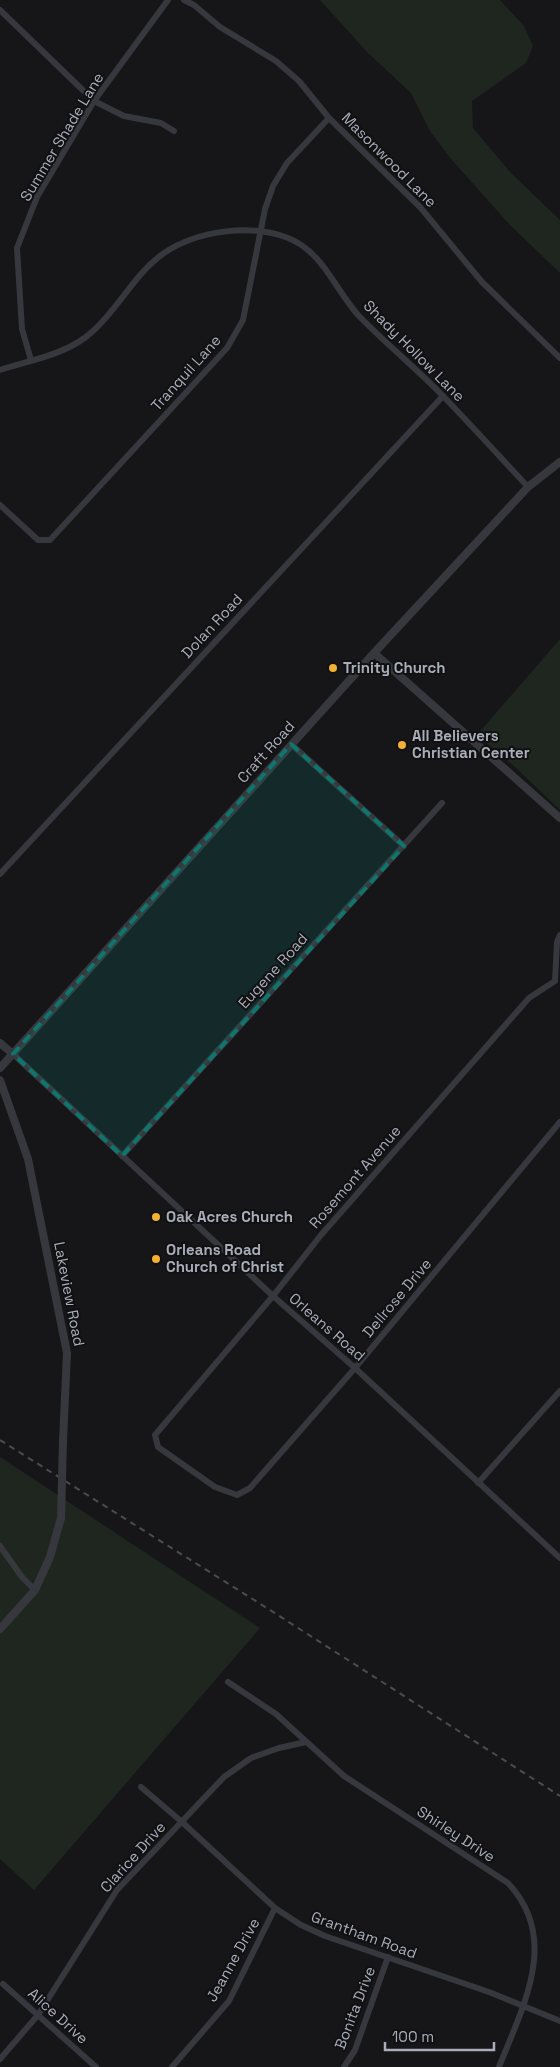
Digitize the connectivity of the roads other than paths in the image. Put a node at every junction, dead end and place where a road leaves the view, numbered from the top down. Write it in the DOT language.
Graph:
graph roads {
  1 [pos="168,0"];
  2 [pos="184,0"];
  3 [pos="0,10"];
  4 [pos="94,101"];
  5 [pos="329,118"];
  6 [pos="174,131"];
  7 [pos="260,232"];
  8 [pos="560,358"];
  9 [pos="31,360"];
  10 [pos="0,370"];
  11 [pos="442,396"];
  12 [pos="560,462"];
  13 [pos="528,487"];
  14 [pos="0,505"];
  15 [pos="374,653"];
  16 [pos="291,744"];
  17 [pos="442,803"];
  18 [pos="560,818"];
  19 [pos="404,846"];
  20 [pos="0,874"];
  21 [pos="560,936"];
  22 [pos="558,982"];
  23 [pos="0,1043"];
  24 [pos="13,1054"];
  25 [pos="0,1068"];
  26 [pos="0,1080"];
  27 [pos="560,1122"];
  28 [pos="122,1156"];
  29 [pos="273,1296"];
  30 [pos="355,1368"];
  31 [pos="560,1391"];
  32 [pos="155,1435"];
  33 [pos="478,1483"];
  34 [pos="0,1546"];
  35 [pos="560,1558"];
  36 [pos="35,1590"];
  37 [pos="0,1628"];
  38 [pos="228,1682"];
  39 [pos="306,1742"];
  40 [pos="140,1788"];
  41 [pos="182,1822"];
  42 [pos="275,1908"];
  43 [pos="536,1914"];
  44 [pos="388,1957"];
  45 [pos="539,1976"];
  46 [pos="3,1984"];
  47 [pos="527,2006"];
  48 [pos="38,2015"];
  49 [pos="560,2021"];
  50 [pos="0,2059"];
  51 [pos="96,2067"];
  52 [pos="172,2067"];
  53 [pos="344,2067"];
  54 [pos="499,2067"];
  1 -- 4 [label="street, Summer Shade Lane"];
  2 -- 5 [label="street, Masonwood Lane"];
  3 -- 4 [label="street"];
  4 -- 6 [label="street"];
  4 -- 9 [label="street, Summer Shade Lane"];
  5 -- 7 [label="street, Tranquil Lane"];
  5 -- 8 [label="street, Masonwood Lane"];
  7 -- 9 [label="street, Shady Hollow Lane"];
  7 -- 11 [label="street, Shady Hollow Lane"];
  7 -- 14 [label="street, Tranquil Lane"];
  9 -- 10 [label="street, Shady Hollow Lane"];
  11 -- 13 [label="street, Shady Hollow Lane"];
  11 -- 20 [label="street, Dolan Road"];
  12 -- 13 [label="street, Craft Road"];
  13 -- 15 [label="street, Craft Road"];
  15 -- 16 [label="street, Craft Road"];
  15 -- 18 [label="street"];
  16 -- 19 [label="street"];
  16 -- 24 [label="street, Craft Road"];
  17 -- 19 [label="street, Eugene Road"];
  19 -- 28 [label="street, Eugene Road"];
  21 -- 22 [label="street, Rosemont Avenue"];
  22 -- 29 [label="street, Rosemont Avenue"];
  23 -- 24 [label="street"];
  24 -- 25 [label="street, Craft Road"];
  24 -- 28 [label="street, Orleans Road"];
  26 -- 36 [label="street, Lakeview Road, bridge"];
  27 -- 30 [label="street, Dellrose Drive"];
  28 -- 29 [label="street, Orleans Road"];
  29 -- 30 [label="street, Orleans Road"];
  29 -- 32 [label="street, Rosemont Avenue"];
  30 -- 32 [label="street, Dellrose Drive"];
  30 -- 33 [label="street, Orleans Road"];
  31 -- 33 [label="street"];
  33 -- 35 [label="street, Orleans Road"];
  34 -- 36 [label="street"];
  36 -- 37 [label="street, Lakeview Road"];
  38 -- 39 [label="street, Shirley Drive"];
  39 -- 41 [label="street, Clarice Drive"];
  39 -- 43 [label="street, Shirley Drive"];
  40 -- 41 [label="street, Grantham Road"];
  41 -- 42 [label="street, Grantham Road"];
  41 -- 48 [label="street, Clarice Drive"];
  42 -- 44 [label="street, Grantham Road"];
  42 -- 52 [label="street, Jeanne Drive"];
  44 -- 47 [label="street, Grantham Road"];
  44 -- 53 [label="street, Bonita Drive"];
  45 -- 47 [label="street"];
  46 -- 48 [label="street, Alice Drive"];
  47 -- 49 [label="street, Grantham Road"];
  47 -- 54 [label="street"];
  48 -- 50 [label="street, Clarice Drive"];
  48 -- 51 [label="street, Alice Drive"];
}
